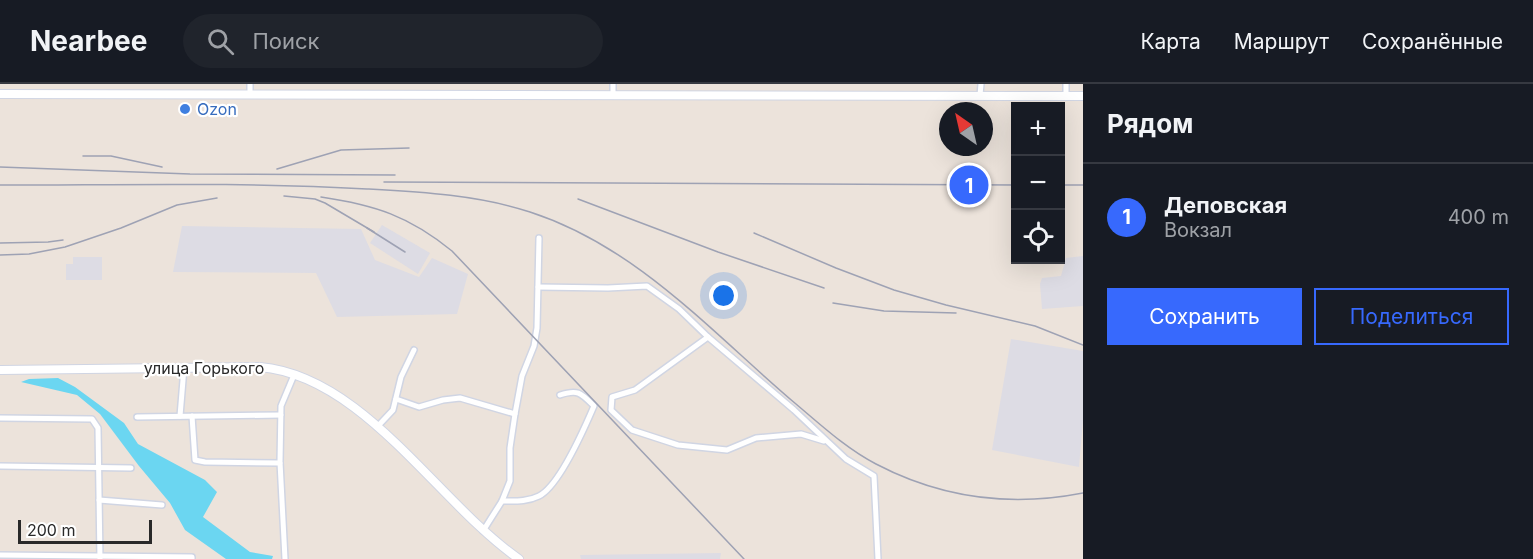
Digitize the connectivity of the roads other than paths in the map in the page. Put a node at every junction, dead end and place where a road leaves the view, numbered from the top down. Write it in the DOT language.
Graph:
graph roads {
  1 [pos="250,84"];
  2 [pos="613,84"];
  3 [pos="981,84"];
  4 [pos="1066,84"];
  5 [pos="0,94"];
  6 [pos="250,94"];
  7 [pos="613,95"];
  8 [pos="980,95"];
  9 [pos="1066,95"];
  10 [pos="1083,96"];
  11 [pos="539,238"];
  12 [pos="538,287"];
  13 [pos="708,337"];
  14 [pos="414,350"];
  15 [pos="184,368"];
  16 [pos="0,370"];
  17 [pos="294,375"];
  18 [pos="560,395"];
  19 [pos="396,399"];
  20 [pos="515,414"];
  21 [pos="281,415"];
  22 [pos="180,416"];
  23 [pos="192,416"];
  24 [pos="137,417"];
  25 [pos="0,418"];
  26 [pos="377,427"];
  27 [pos="828,441"];
  28 [pos="280,463"];
  29 [pos="0,466"];
  30 [pos="99,467"];
  31 [pos="131,468"];
  32 [pos="99,500"];
  33 [pos="502,501"];
  34 [pos="162,504"];
  35 [pos="483,531"];
  36 [pos="0,555"];
  37 [pos="100,558"];
  38 [pos="192,559"];
  39 [pos="285,559"];
  40 [pos="519,559"];
  41 [pos="878,559"];
  1 -- 6 [label="street"];
  2 -- 7 [label="street"];
  3 -- 8 [label="street"];
  4 -- 9 [label="street"];
  5 -- 6 [label="main road"];
  6 -- 7 [label="main road"];
  7 -- 8 [label="main road"];
  8 -- 9 [label="main road"];
  9 -- 10 [label="main road"];
  11 -- 12 [label="street"];
  12 -- 13 [label="street"];
  12 -- 20 [label="street"];
  13 -- 27 [label="street"];
  13 -- 27 [label="street"];
  14 -- 19 [label="street"];
  15 -- 16 [label="main road, улица Горького"];
  15 -- 17 [label="main road, улица Горького"];
  15 -- 22 [label="street"];
  17 -- 21 [label="street"];
  17 -- 26 [label="main road, улица Горького"];
  18 -- 33 [label="street"];
  19 -- 20 [label="street"];
  19 -- 26 [label="street"];
  20 -- 33 [label="street"];
  21 -- 23 [label="street"];
  21 -- 28 [label="street"];
  22 -- 23 [label="street"];
  22 -- 24 [label="street"];
  23 -- 28 [label="street"];
  25 -- 30 [label="street"];
  26 -- 35 [label="main road, улица Горького"];
  27 -- 41 [label="street"];
  28 -- 39 [label="street"];
  29 -- 30 [label="street"];
  30 -- 31 [label="street"];
  30 -- 32 [label="street"];
  32 -- 34 [label="street"];
  32 -- 37 [label="street"];
  33 -- 35 [label="street"];
  35 -- 40 [label="main road, улица Горького"];
  36 -- 37 [label="street"];
  37 -- 38 [label="street"];
}
